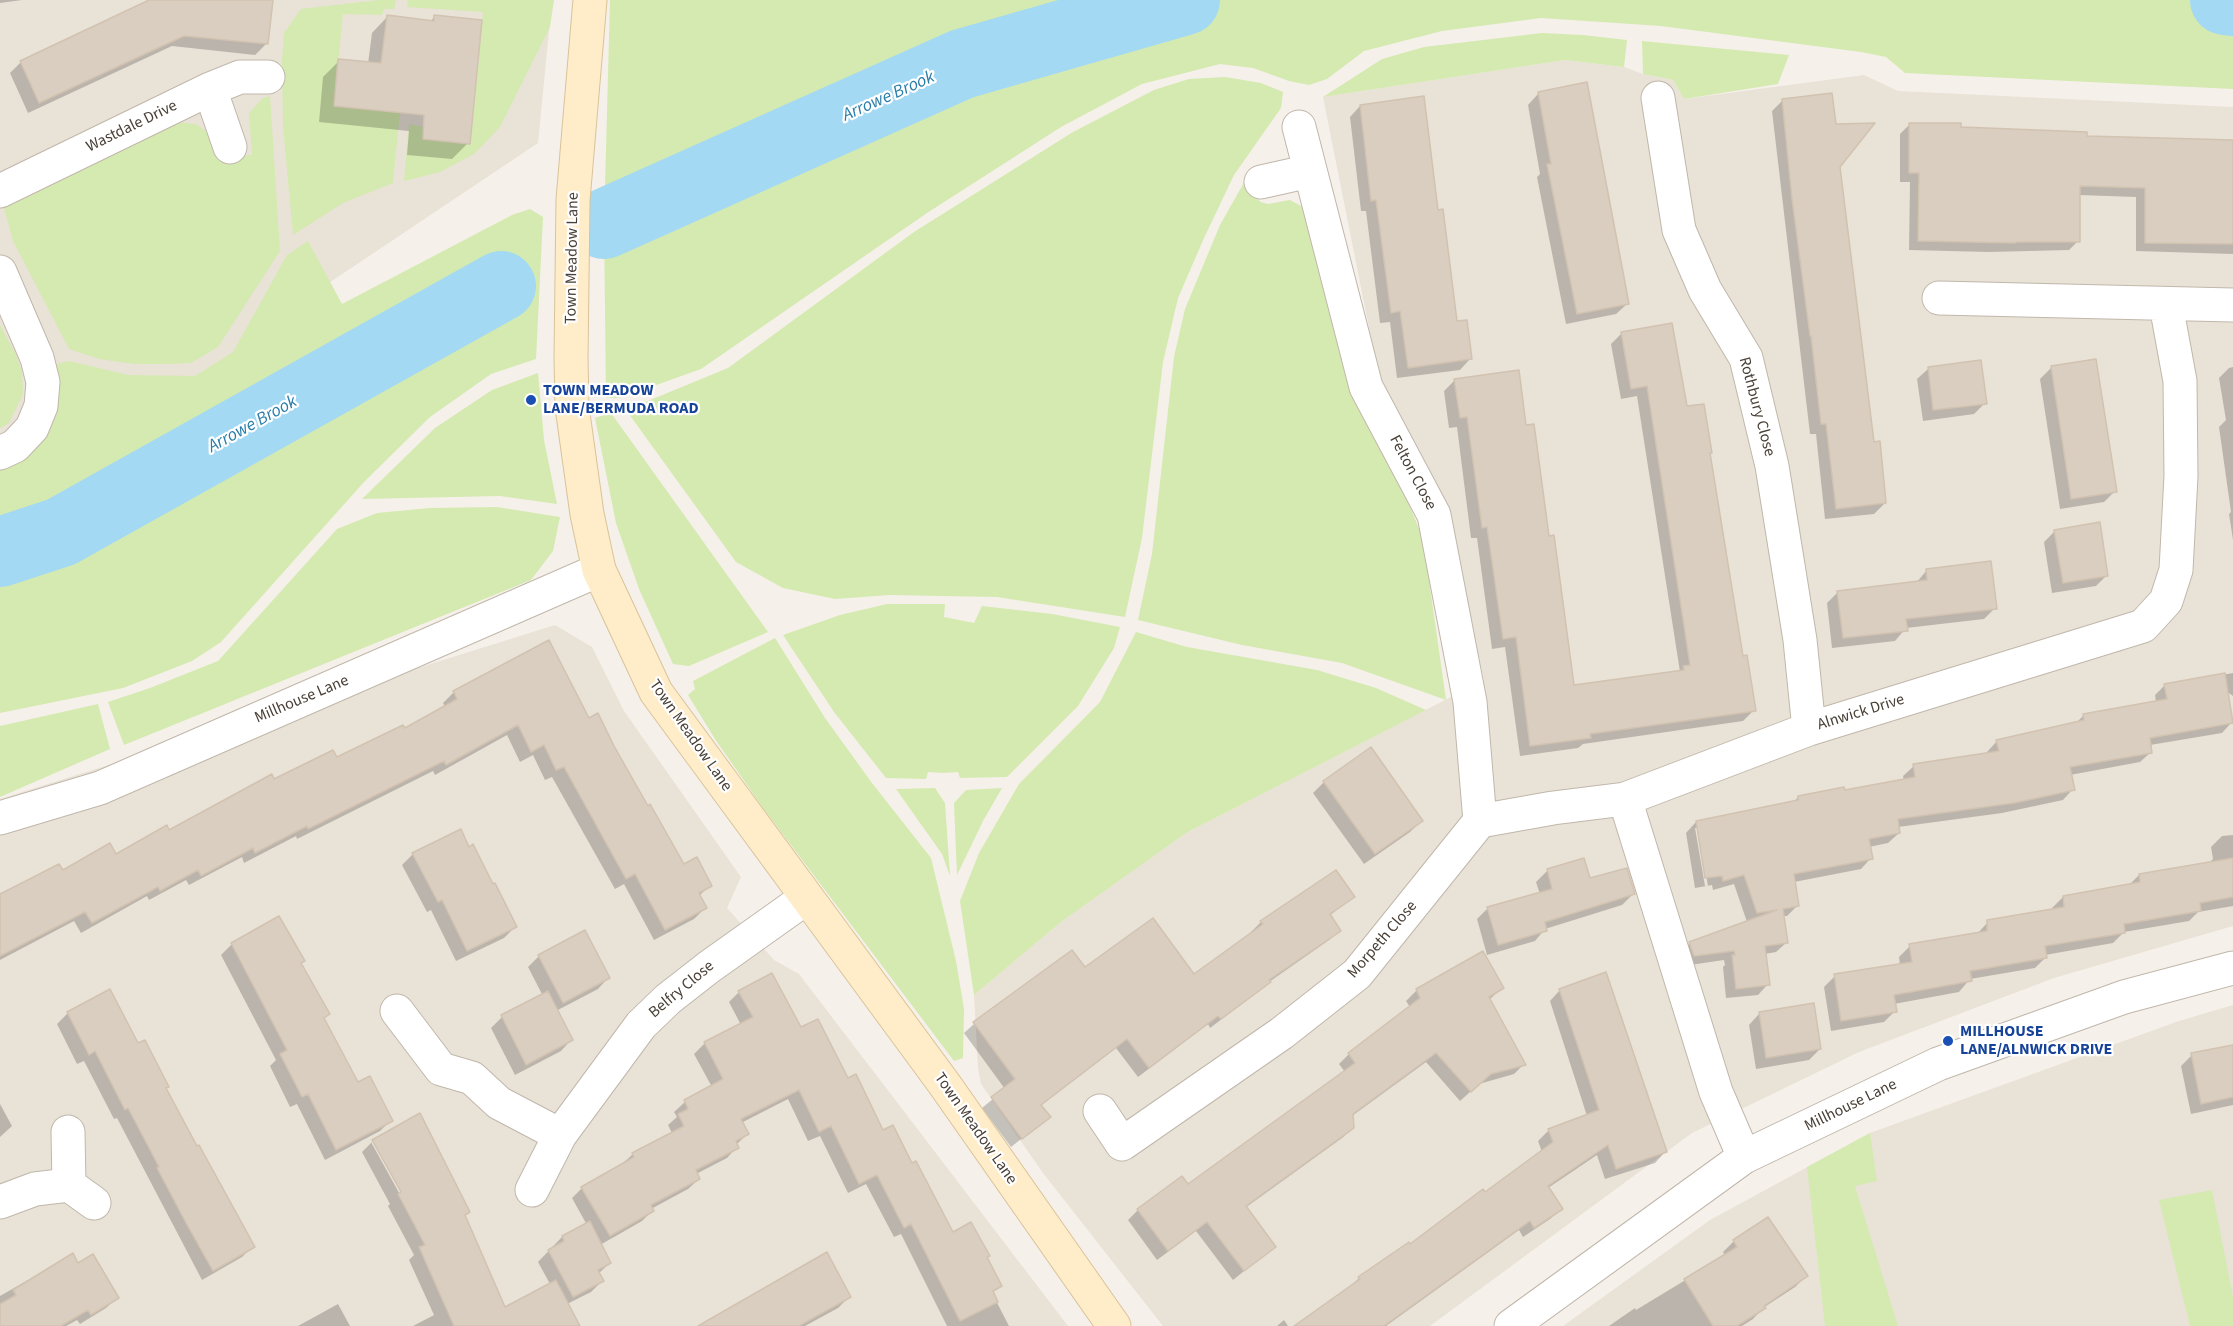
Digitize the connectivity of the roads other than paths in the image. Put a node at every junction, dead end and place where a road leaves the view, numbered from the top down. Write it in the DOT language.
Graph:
graph roads {
  1 [pos="590,0"];
  2 [pos="268,77"];
  3 [pos="210,89"];
  4 [pos="1658,98"];
  5 [pos="1299,127"];
  6 [pos="230,147"];
  7 [pos="1310,171"];
  8 [pos="1261,182"];
  9 [pos="0,191"];
  10 [pos="0,272"];
  11 [pos="1939,298"];
  12 [pos="2166,305"];
  13 [pos="2233,305"];
  14 [pos="0,453"];
  15 [pos="599,570"];
  16 [pos="1809,729"];
  17 [pos="1625,799"];
  18 [pos="0,818"];
  19 [pos="1480,821"];
  20 [pos="806,898"];
  21 [pos="2233,968"];
  22 [pos="398,1011"];
  23 [pos="1100,1110"];
  24 [pos="68,1132"];
  25 [pos="560,1135"];
  26 [pos="1744,1157"];
  27 [pos="532,1191"];
  28 [pos="0,1202"];
  29 [pos="1114,1326"];
  30 [pos="1511,1326"];
  1 -- 15 [label="street, Town Meadow Lane"];
  2 -- 3 [label="street, Wastdale Drive"];
  3 -- 6 [label="street"];
  3 -- 9 [label="street, Wastdale Drive"];
  4 -- 16 [label="street, Rothbury Close"];
  5 -- 7 [label="street, Felton Close"];
  7 -- 8 [label="street"];
  7 -- 19 [label="street, Felton Close"];
  10 -- 14 [label="street"];
  11 -- 12 [label="street"];
  12 -- 13 [label="street"];
  12 -- 16 [label="street, Alnwick Drive"];
  15 -- 18 [label="street, Millhouse Lane"];
  15 -- 20 [label="street, Town Meadow Lane"];
  16 -- 17 [label="street, Alnwick Drive"];
  17 -- 19 [label="street"];
  17 -- 26 [label="street"];
  19 -- 23 [label="street, Morpeth Close"];
  20 -- 25 [label="street, Belfry Close"];
  20 -- 29 [label="street, Town Meadow Lane"];
  21 -- 26 [label="street, Millhouse Lane"];
  22 -- 25 [label="street"];
  24 -- 28 [label="street"];
  25 -- 27 [label="street, Belfry Close"];
  26 -- 30 [label="street, Millhouse Lane"];
}
